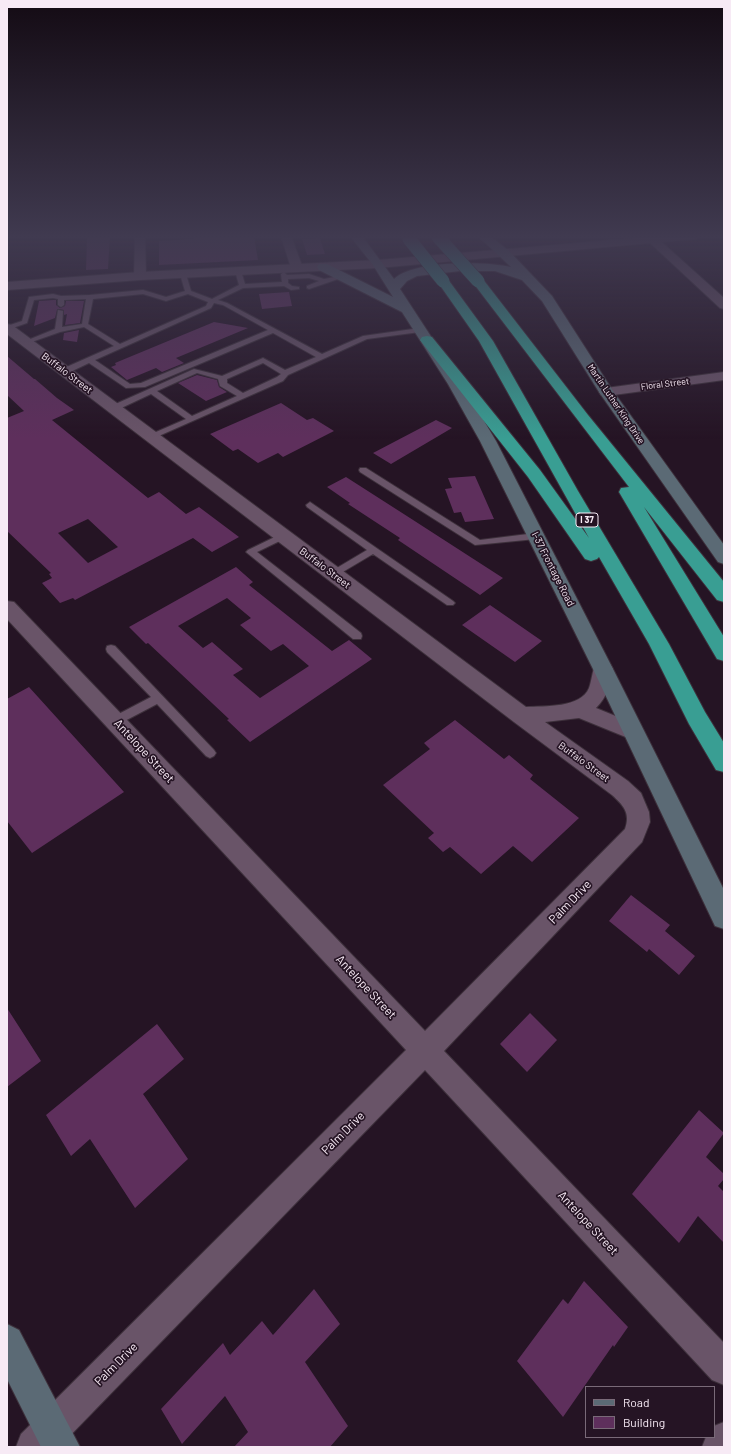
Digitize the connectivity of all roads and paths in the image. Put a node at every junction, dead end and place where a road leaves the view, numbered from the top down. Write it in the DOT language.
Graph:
graph roads {
  1 [pos="30,304"];
  2 [pos="58,304"];
  3 [pos="67,304"];
  4 [pos="105,304"];
  5 [pos="211,304"];
  6 [pos="224,304"];
  7 [pos="395,304"];
  8 [pos="403,304"];
  9 [pos="459,304"];
  10 [pos="496,304"];
  11 [pos="550,304"];
  12 [pos="85,310"];
  13 [pos="62,311"];
  14 [pos="408,311"];
  15 [pos="7,328"];
  16 [pos="58,330"];
  17 [pos="274,330"];
  18 [pos="423,335"];
  19 [pos="26,342"];
  20 [pos="120,347"];
  21 [pos="322,357"];
  22 [pos="90,360"];
  23 [pos="65,371"];
  24 [pos="285,373"];
  25 [pos="724,376"];
  26 [pos="220,378"];
  27 [pos="152,391"];
  28 [pos="606,392"];
  29 [pos="242,396"];
  30 [pos="114,408"];
  31 [pos="583,418"];
  32 [pos="192,419"];
  33 [pos="152,437"];
  34 [pos="363,470"];
  35 [pos="310,505"];
  36 [pos="283,536"];
  37 [pos="536,536"];
  38 [pos="719,542"];
  39 [pos="374,550"];
  40 [pos="724,558"];
  41 [pos="333,574"];
  42 [pos="724,594"];
  43 [pos="450,603"];
  44 [pos="7,607"];
  45 [pos="357,636"];
  46 [pos="111,649"];
  47 [pos="724,654"];
  48 [pos="603,669"];
  49 [pos="158,698"];
  50 [pos="579,710"];
  51 [pos="522,716"];
  52 [pos="697,718"];
  53 [pos="115,721"];
  54 [pos="633,732"];
  55 [pos="210,753"];
  56 [pos="724,763"];
  57 [pos="638,812"];
  58 [pos="724,917"];
  59 [pos="426,1050"];
  60 [pos="7,1342"];
  61 [pos="724,1368"];
  62 [pos="724,1440"];
  63 [pos="48,1441"];
  64 [pos="720,1447"];
  1 -- 15 [label="lane"];
  2 -- 13 [label="lane"];
  3 -- 13 [label="lane"];
  4 -- 12 [label="lane"];
  5 -- 20 [label="lane"];
  6 -- 17 [label="lane"];
  7 -- 14 [label="main road"];
  8 -- 14 [label="main road, I-37 Frontage Road"];
  9 -- 52 [label="highway, I 37, bridge"];
  10 -- 31 [label="highway, bridge"];
  11 -- 28 [label="main road, Martin Luther King Drive"];
  12 -- 13 [label="lane"];
  12 -- 16 [label="lane"];
  12 -- 20 [label="lane"];
  13 -- 16 [label="lane"];
  14 -- 18 [label="main road, I-37 Frontage Road"];
  15 -- 19 [label="street, Buffalo Street"];
  16 -- 19 [label="lane"];
  17 -- 21 [label="lane"];
  17 -- 22 [label="lane"];
  18 -- 21 [label="lane"];
  18 -- 37 [label="main road, I-37 Frontage Road"];
  18 -- 52 [label="highway"];
  19 -- 23 [label="street, Buffalo Street"];
  20 -- 22 [label="lane"];
  21 -- 24 [label="lane"];
  22 -- 23 [label="lane"];
  23 -- 30 [label="street, Buffalo Street"];
  24 -- 26 [label="lane"];
  24 -- 29 [label="lane"];
  25 -- 28 [label="street, Floral Street"];
  26 -- 27 [label="lane"];
  26 -- 29 [label="lane"];
  27 -- 30 [label="lane"];
  27 -- 32 [label="lane"];
  28 -- 38 [label="main road, Martin Luther King Drive"];
  29 -- 32 [label="lane"];
  30 -- 33 [label="street, Buffalo Street"];
  31 -- 42 [label="highway"];
  31 -- 47 [label="highway"];
  32 -- 33 [label="lane"];
  33 -- 36 [label="street, Buffalo Street"];
  34 -- 37 [label="lane"];
  35 -- 39 [label="lane"];
  36 -- 41 [label="street, Buffalo Street"];
  36 -- 45 [label="lane"];
  37 -- 48 [label="main road, I-37 Frontage Road"];
  38 -- 40 [label="main road, Martin Luther King Drive"];
  39 -- 41 [label="lane"];
  39 -- 43 [label="lane"];
  41 -- 51 [label="street, Buffalo Street"];
  44 -- 53 [label="street, Antelope Street"];
  46 -- 49 [label="lane"];
  48 -- 50 [label="street"];
  48 -- 54 [label="main road, I-37 Frontage Road"];
  49 -- 53 [label="lane"];
  49 -- 55 [label="lane"];
  50 -- 51 [label="street"];
  50 -- 54 [label="street"];
  51 -- 57 [label="street, Buffalo Street"];
  52 -- 56 [label="highway, I 37"];
  53 -- 59 [label="street, Antelope Street"];
  54 -- 58 [label="main road, I-37 Frontage Road"];
  57 -- 59 [label="street, Palm Drive"];
  59 -- 61 [label="street, Antelope Street"];
  59 -- 63 [label="street, Palm Drive"];
  60 -- 63 [label="main road"];
  62 -- 64 [label="street"];
}
